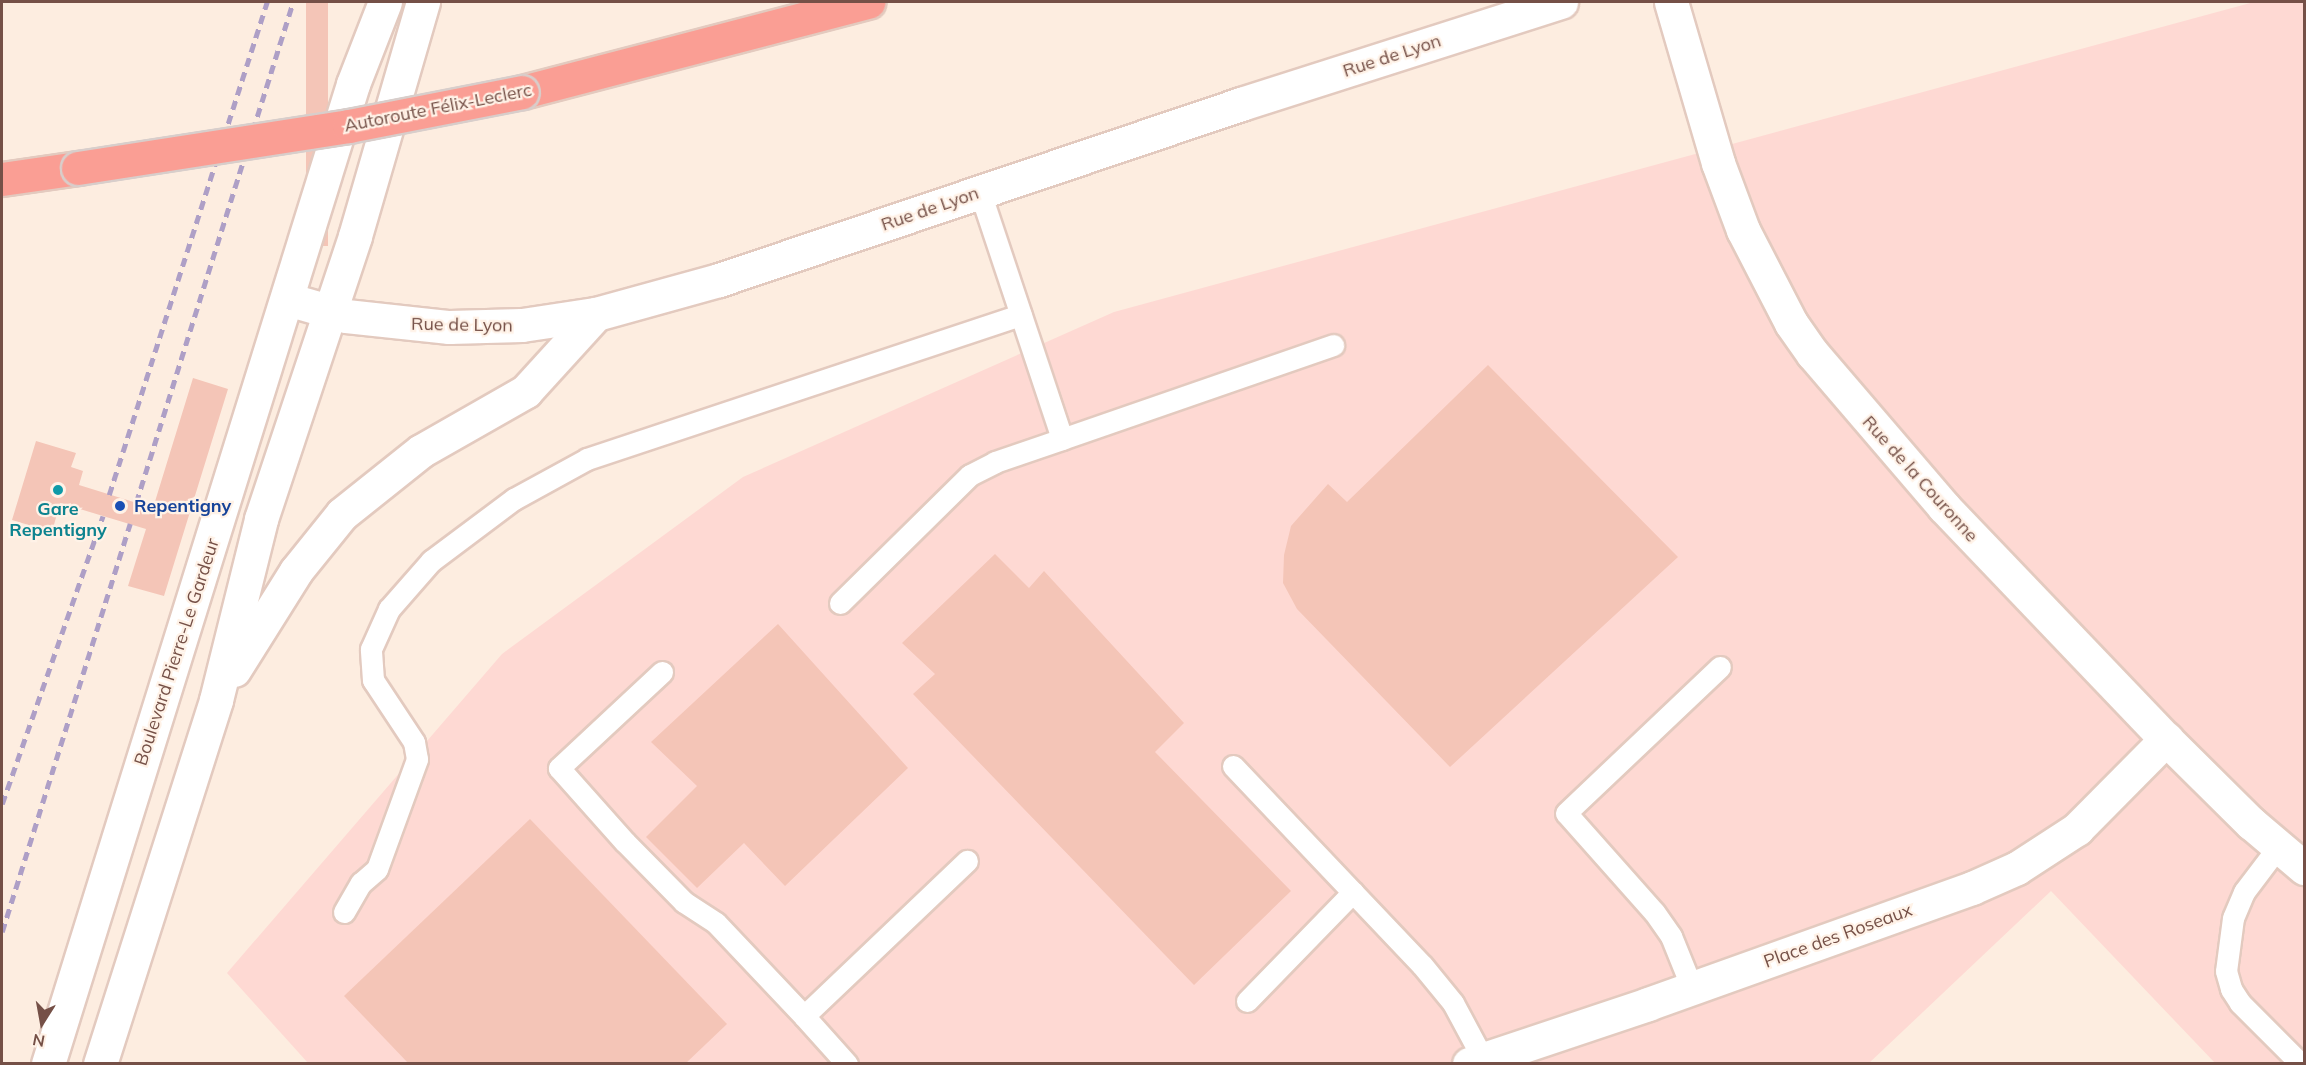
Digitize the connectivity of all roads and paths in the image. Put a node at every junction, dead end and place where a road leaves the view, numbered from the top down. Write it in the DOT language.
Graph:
graph roads {
  1 [pos="385,2"];
  2 [pos="423,2"];
  3 [pos="868,2"];
  4 [pos="1561,2"];
  5 [pos="1671,2"];
  6 [pos="2,179"];
  7 [pos="981,192"];
  8 [pos="287,299"];
  9 [pos="329,311"];
  10 [pos="596,314"];
  11 [pos="1021,315"];
  12 [pos="1333,345"];
  13 [pos="1062,439"];
  14 [pos="840,603"];
  15 [pos="1720,667"];
  16 [pos="662,672"];
  17 [pos="216,700"];
  18 [pos="2166,739"];
  19 [pos="1233,766"];
  20 [pos="2278,847"];
  21 [pos="968,861"];
  22 [pos="2304,868"];
  23 [pos="1353,892"];
  24 [pos="344,912"];
  25 [pos="1692,988"];
  26 [pos="1247,1001"];
  27 [pos="804,1016"];
  28 [pos="1476,1061"];
  29 [pos="48,1064"];
  30 [pos="100,1064"];
  31 [pos="847,1064"];
  32 [pos="2301,1064"];
  1 -- 8 [label="street, Boulevard Pierre-Le Gardeur"];
  2 -- 9 [label="street"];
  3 -- 6 [label="highway, Autoroute Félix-Leclerc, bridge"];
  4 -- 7 [label="street, Rue de Lyon"];
  5 -- 18 [label="street, Rue de la Couronne"];
  7 -- 10 [label="street, Rue de Lyon"];
  7 -- 11 [label="lane"];
  8 -- 9 [label="street, Rue de Lyon"];
  8 -- 29 [label="street, Boulevard Pierre-Le Gardeur"];
  9 -- 10 [label="street, Rue de Lyon"];
  9 -- 17 [label="street"];
  10 -- 17 [label="street"];
  11 -- 13 [label="lane"];
  11 -- 24 [label="lane"];
  12 -- 13 [label="lane"];
  13 -- 14 [label="lane"];
  15 -- 25 [label="lane"];
  16 -- 27 [label="lane"];
  17 -- 30 [label="street"];
  18 -- 20 [label="street, Rue de la Couronne"];
  18 -- 25 [label="street, Place des Roseaux"];
  19 -- 23 [label="lane"];
  20 -- 22 [label="street, Rue de la Couronne"];
  20 -- 32 [label="lane"];
  21 -- 27 [label="lane"];
  23 -- 26 [label="lane"];
  23 -- 28 [label="lane"];
  25 -- 28 [label="street, Place des Roseaux"];
  27 -- 31 [label="lane"];
}
